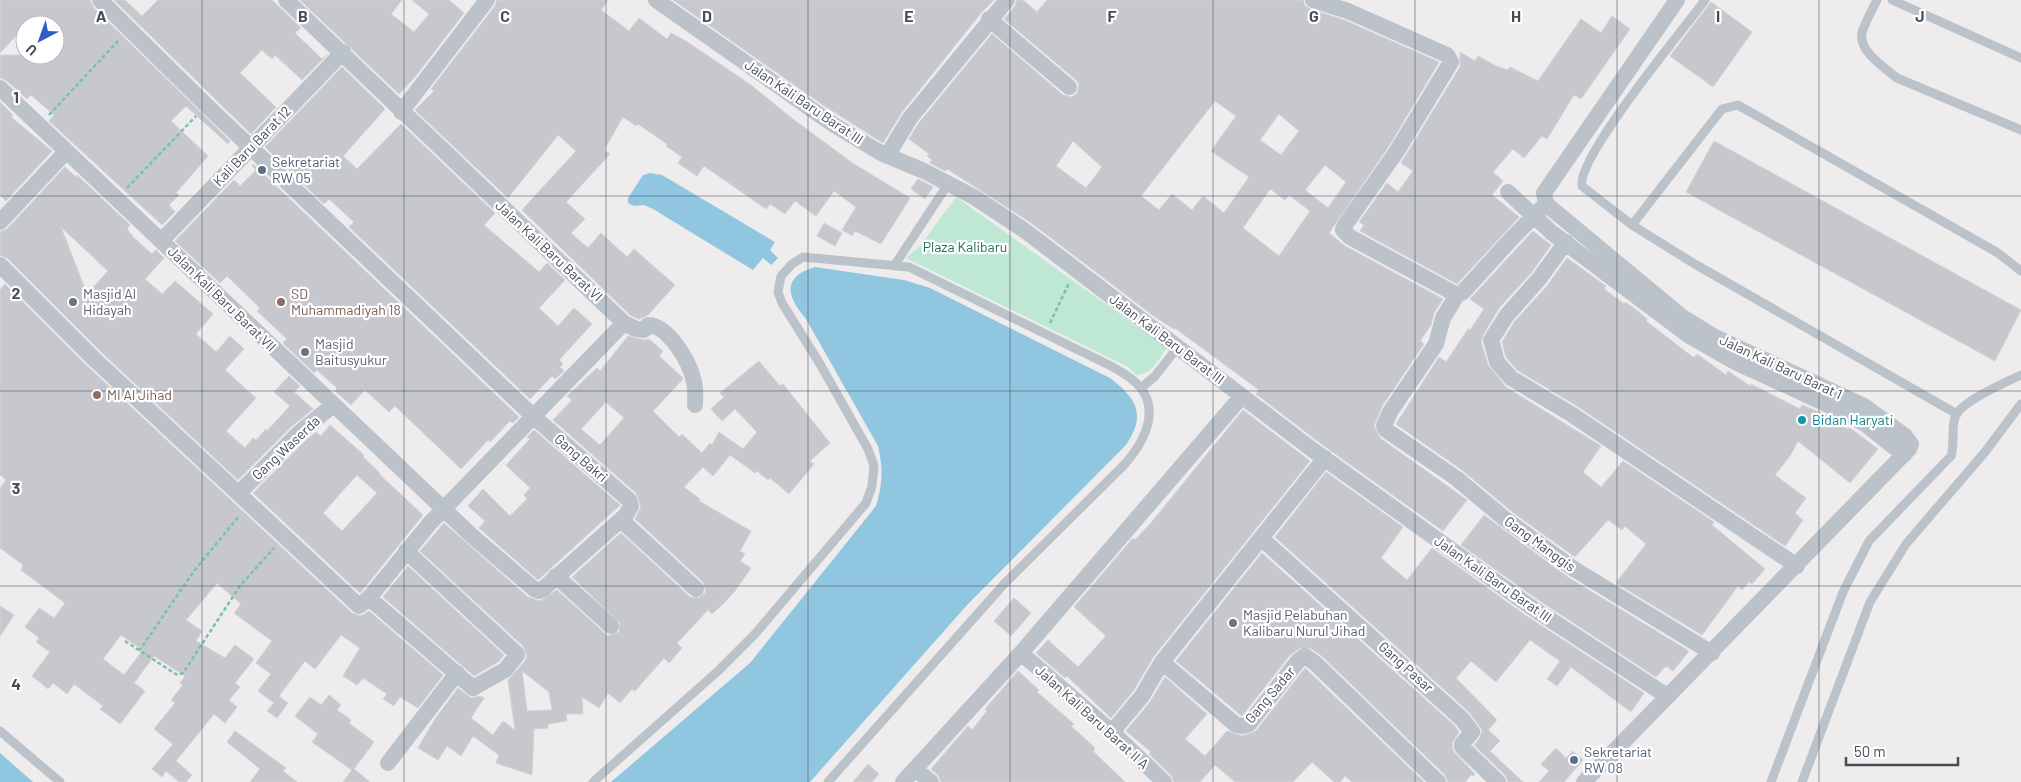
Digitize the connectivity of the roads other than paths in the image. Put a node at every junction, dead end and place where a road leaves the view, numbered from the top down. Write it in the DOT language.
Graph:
graph roads {
  1 [pos="100,0"];
  2 [pos="286,0"];
  3 [pos="488,0"];
  4 [pos="656,0"];
  5 [pos="1007,0"];
  6 [pos="1313,0"];
  7 [pos="1677,0"];
  8 [pos="1705,0"];
  9 [pos="1877,0"];
  10 [pos="1892,0"];
  11 [pos="1351,6"];
  12 [pos="989,19"];
  13 [pos="343,52"];
  14 [pos="2021,58"];
  15 [pos="1069,87"];
  16 [pos="0,88"];
  17 [pos="401,112"];
  18 [pos="2021,130"];
  19 [pos="251,148"];
  20 [pos="887,156"];
  21 [pos="61,157"];
  22 [pos="948,184"];
  23 [pos="1508,192"];
  24 [pos="1546,204"];
  25 [pos="1533,216"];
  26 [pos="0,222"];
  27 [pos="1632,225"];
  28 [pos="161,241"];
  29 [pos="1566,242"];
  30 [pos="0,265"];
  31 [pos="894,266"];
  32 [pos="2021,271"];
  33 [pos="1458,295"];
  34 [pos="624,323"];
  35 [pos="1178,347"];
  36 [pos="2021,375"];
  37 [pos="1140,388"];
  38 [pos="1242,396"];
  39 [pos="2021,404"];
  40 [pos="333,405"];
  41 [pos="695,405"];
  42 [pos="1957,414"];
  43 [pos="534,417"];
  44 [pos="1904,454"];
  45 [pos="1325,458"];
  46 [pos="244,498"];
  47 [pos="444,510"];
  48 [pos="621,520"];
  49 [pos="1262,539"];
  50 [pos="406,552"];
  51 [pos="1796,566"];
  52 [pos="556,576"];
  53 [pos="696,589"];
  54 [pos="369,598"];
  55 [pos="611,626"];
  56 [pos="1021,653"];
  57 [pos="1712,653"];
  58 [pos="1162,662"];
  59 [pos="457,672"];
  60 [pos="1667,696"];
  61 [pos="0,731"];
  62 [pos="1112,732"];
  63 [pos="388,763"];
  64 [pos="915,769"];
  65 [pos="60,782"];
  66 [pos="593,782"];
  67 [pos="828,782"];
  68 [pos="903,782"];
  69 [pos="931,782"];
  70 [pos="1164,782"];
  71 [pos="1438,782"];
  72 [pos="1498,782"];
  73 [pos="1584,782"];
  74 [pos="1771,782"];
  75 [pos="1802,782"];
  1 -- 19 [label="street, Gang Bakri"];
  2 -- 13 [label="street, Jalan Kali Baru Barat VI"];
  3 -- 17 [label="street"];
  4 -- 20 [label="street, Jalan Kali Baru Barat III"];
  5 -- 12 [label="street"];
  6 -- 11 [label="street"];
  7 -- 24 [label="street"];
  8 -- 27 [label="lane"];
  9 -- 18 [label="lane"];
  10 -- 14 [label="lane"];
  11 -- 33 [label="street"];
  12 -- 15 [label="street"];
  12 -- 20 [label="street"];
  13 -- 17 [label="street, Jalan Kali Baru Barat VI"];
  13 -- 19 [label="street, Kali Baru Barat 12"];
  16 -- 28 [label="street, Jalan Kali Baru Barat VII"];
  17 -- 34 [label="street, Jalan Kali Baru Barat VI"];
  19 -- 28 [label="street, Kali Baru Barat 12"];
  19 -- 43 [label="street, Gang Bakri"];
  20 -- 22 [label="street, Jalan Kali Baru Barat III"];
  21 -- 26 [label="street"];
  22 -- 31 [label="lane"];
  22 -- 35 [label="street, Jalan Kali Baru Barat III"];
  23 -- 25 [label="street"];
  24 -- 25 [label="street"];
  24 -- 44 [label="street, Jalan Kali Baru Barat 1"];
  25 -- 29 [label="street"];
  25 -- 33 [label="street"];
  27 -- 32 [label="lane"];
  27 -- 42 [label="lane"];
  28 -- 40 [label="street, Jalan Kali Baru Barat VII"];
  29 -- 44 [label="street"];
  29 -- 51 [label="street"];
  30 -- 46 [label="street"];
  31 -- 37 [label="lane"];
  31 -- 66 [label="lane"];
  33 -- 57 [label="street, Gang Manggis"];
  34 -- 41 [label="street"];
  34 -- 43 [label="street"];
  35 -- 37 [label="lane"];
  35 -- 38 [label="street, Jalan Kali Baru Barat III"];
  36 -- 42 [label="lane"];
  37 -- 67 [label="lane"];
  38 -- 45 [label="street, Jalan Kali Baru Barat III"];
  38 -- 56 [label="street"];
  39 -- 75 [label="lane"];
  40 -- 46 [label="street, Gang Waserda"];
  40 -- 47 [label="street, Jalan Kali Baru Barat VII"];
  42 -- 74 [label="lane"];
  43 -- 47 [label="street"];
  43 -- 48 [label="street, Gang Bakri"];
  44 -- 51 [label="street"];
  45 -- 49 [label="street"];
  45 -- 60 [label="street, Jalan Kali Baru Barat III"];
  46 -- 54 [label="street"];
  47 -- 50 [label="street"];
  47 -- 52 [label="street, Jalan Kali Baru Barat VII"];
  48 -- 52 [label="street, Jalan Kali Baru Barat VII"];
  48 -- 53 [label="street"];
  49 -- 58 [label="street"];
  49 -- 72 [label="street, Gang Pasar"];
  50 -- 54 [label="street"];
  50 -- 59 [label="street"];
  51 -- 57 [label="street"];
  52 -- 55 [label="street"];
  54 -- 59 [label="street"];
  56 -- 62 [label="street, Jalan Kali Baru Barat II A"];
  56 -- 64 [label="street"];
  57 -- 60 [label="street"];
  58 -- 62 [label="street"];
  58 -- 71 [label="street, Gang Sadar"];
  59 -- 63 [label="street"];
  60 -- 73 [label="street"];
  61 -- 65 [label="lane"];
  62 -- 70 [label="street, Jalan Kali Baru Barat II A"];
  64 -- 68 [label="street"];
  64 -- 69 [label="street"];
}
